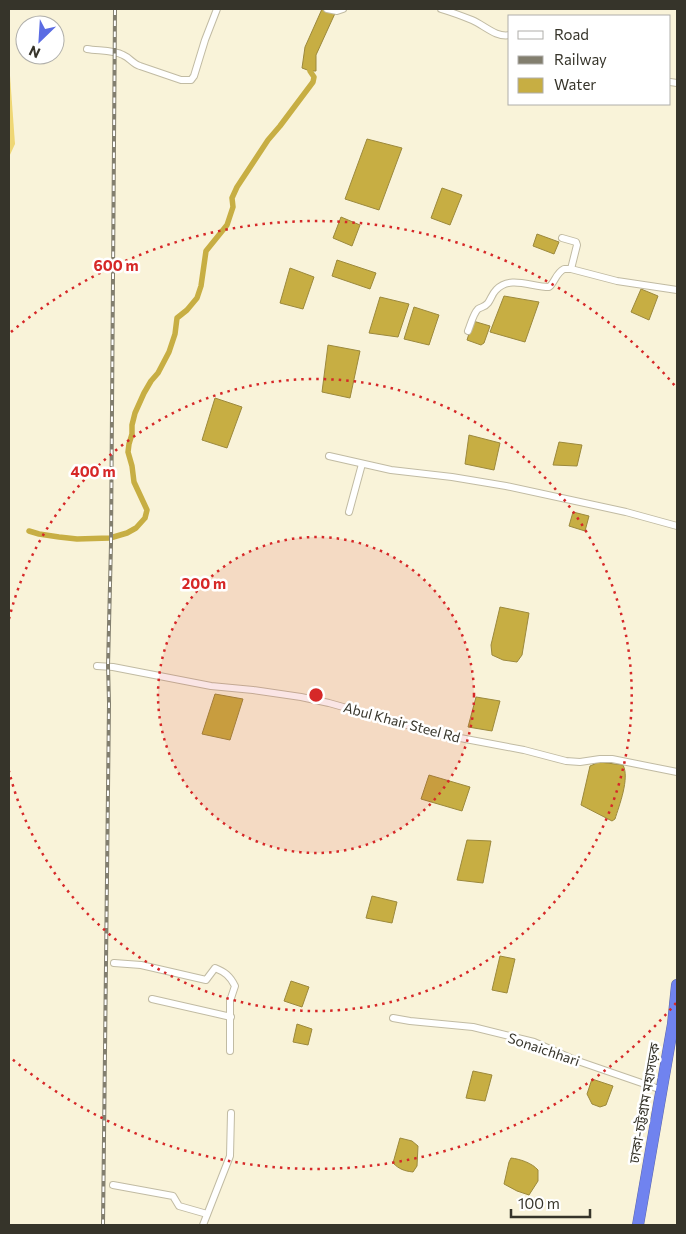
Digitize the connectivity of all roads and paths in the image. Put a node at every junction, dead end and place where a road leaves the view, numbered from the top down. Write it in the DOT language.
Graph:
graph roads {
  1 [pos="218,9"];
  2 [pos="328,9"];
  3 [pos="441,9"];
  4 [pos="340,10"];
  5 [pos="508,36"];
  6 [pos="87,49"];
  7 [pos="562,238"];
  8 [pos="571,269"];
  9 [pos="677,290"];
  10 [pos="468,331"];
  11 [pos="329,456"];
  12 [pos="362,464"];
  13 [pos="349,512"];
  14 [pos="677,526"];
  15 [pos="97,666"];
  16 [pos="677,772"];
  17 [pos="114,963"];
  18 [pos="677,985"];
  19 [pos="152,999"];
  20 [pos="231,1017"];
  21 [pos="393,1018"];
  22 [pos="230,1051"];
  23 [pos="662,1090"];
  24 [pos="231,1113"];
  25 [pos="113,1185"];
  26 [pos="207,1214"];
  27 [pos="203,1225"];
  28 [pos="638,1225"];
  1 -- 6 [label="street"];
  2 -- 4 [label="street"];
  3 -- 5 [label="street"];
  7 -- 8 [label="street"];
  8 -- 9 [label="street"];
  8 -- 10 [label="street"];
  11 -- 12 [label="street"];
  12 -- 13 [label="street"];
  12 -- 14 [label="street"];
  15 -- 16 [label="street, Abul Khair Steel Rd"];
  17 -- 20 [label="street"];
  18 -- 23 [label="highway, ঢাকা-চট্টগ্রাম মহাসড়ক"];
  19 -- 20 [label="street"];
  20 -- 22 [label="street"];
  21 -- 23 [label="street, Sonaichhari"];
  23 -- 28 [label="highway, ঢাকা-চট্টগ্রাম মহাসড়ক"];
  24 -- 26 [label="street"];
  25 -- 26 [label="street"];
  26 -- 27 [label="street"];
}
